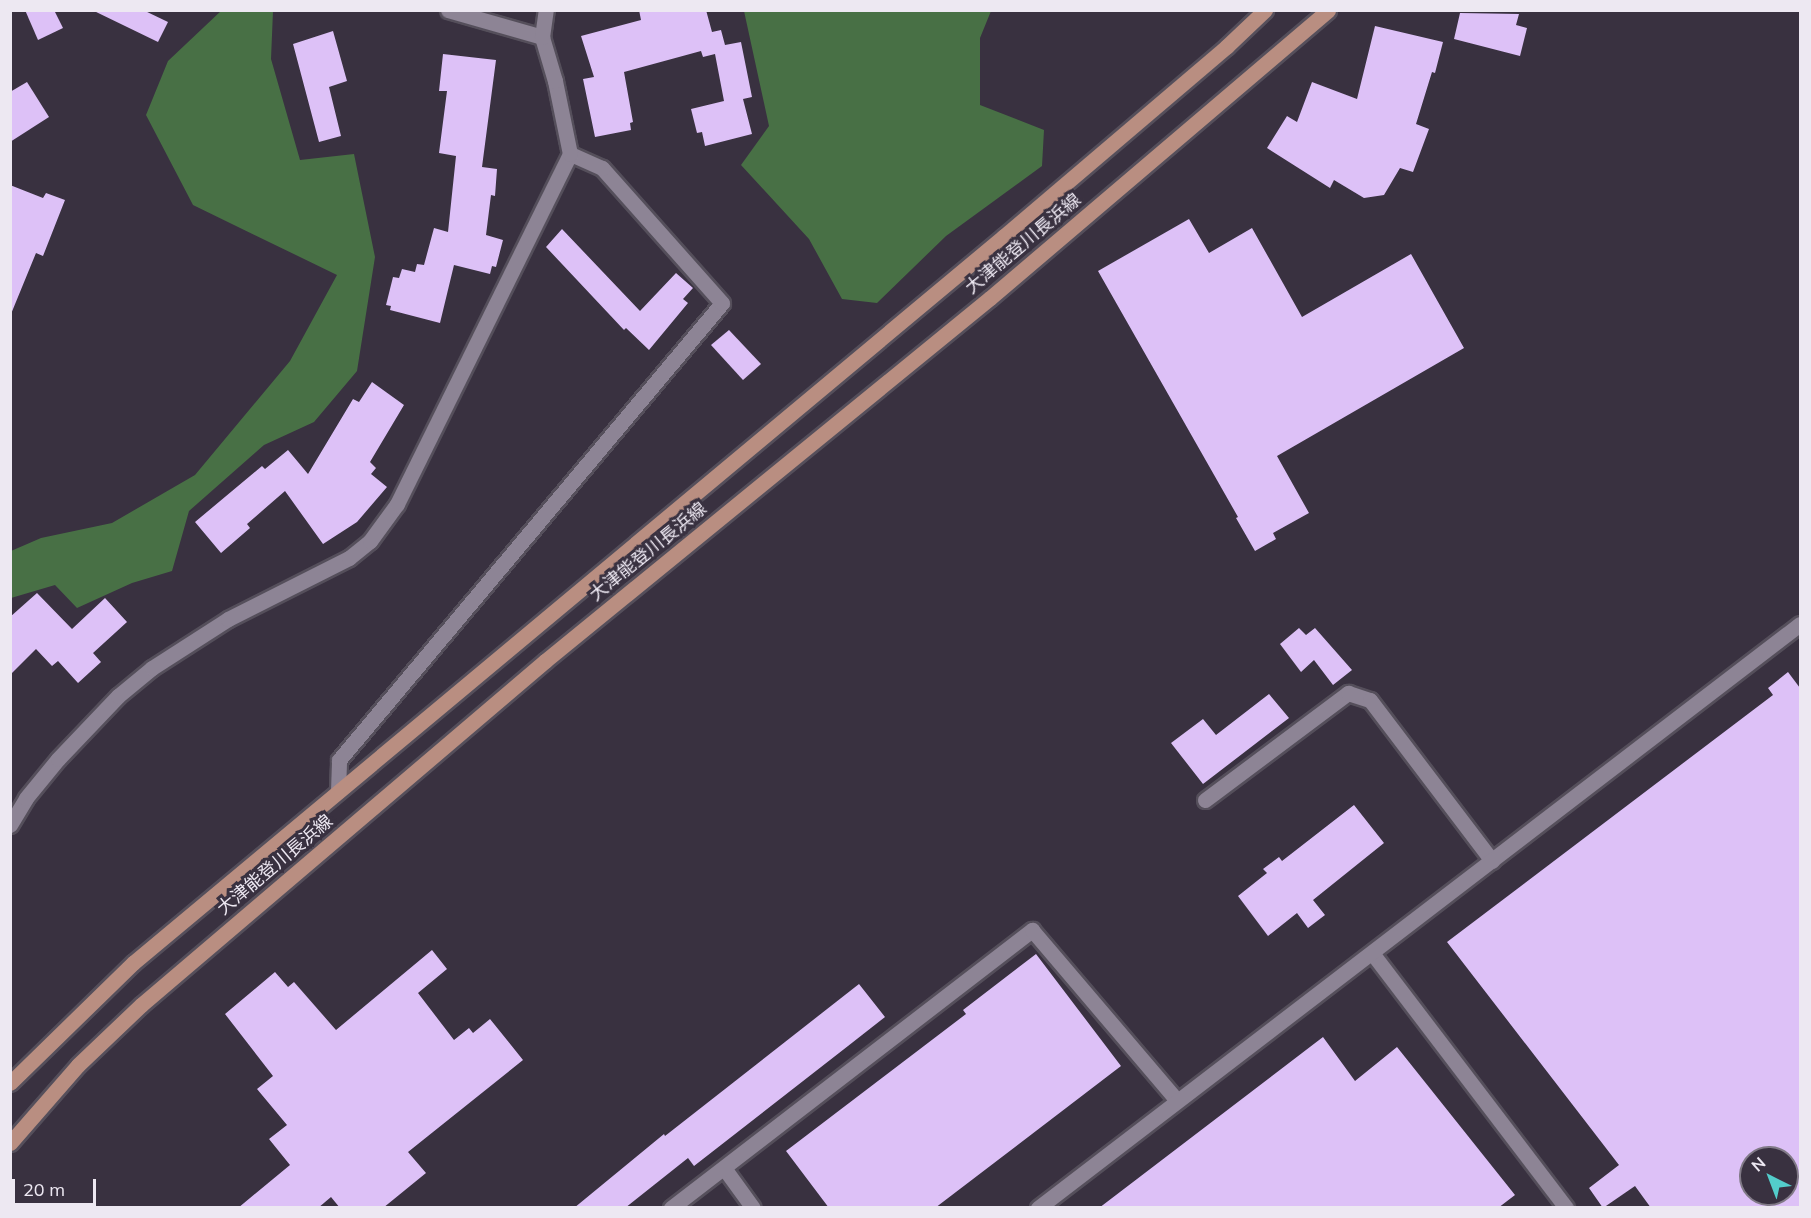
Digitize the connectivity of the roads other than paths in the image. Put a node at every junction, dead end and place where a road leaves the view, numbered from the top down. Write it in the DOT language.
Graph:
graph roads {
  1 [pos="448,10"];
  2 [pos="546,10"];
  3 [pos="1265,10"];
  4 [pos="1328,10"];
  5 [pos="542,37"];
  6 [pos="570,154"];
  7 [pos="1800,624"];
  8 [pos="338,791"];
  9 [pos="1205,800"];
  10 [pos="10,825"];
  11 [pos="1492,861"];
  12 [pos="1372,953"];
  13 [pos="10,1083"];
  14 [pos="1176,1099"];
  15 [pos="10,1143"];
  16 [pos="724,1168"];
  17 [pos="671,1208"];
  18 [pos="753,1208"];
  19 [pos="1038,1208"];
  20 [pos="1566,1208"];
  1 -- 5 [label="street"];
  2 -- 5 [label="street"];
  3 -- 8 [label="main road, 大津能登川長浜線"];
  4 -- 15 [label="main road, 大津能登川長浜線"];
  5 -- 6 [label="street"];
  6 -- 8 [label="street"];
  6 -- 10 [label="street"];
  7 -- 11 [label="street"];
  8 -- 13 [label="main road, 大津能登川長浜線"];
  9 -- 11 [label="street"];
  11 -- 12 [label="street"];
  12 -- 14 [label="street"];
  12 -- 20 [label="street"];
  14 -- 16 [label="street"];
  14 -- 19 [label="street"];
  16 -- 17 [label="street"];
  16 -- 18 [label="street"];
}
